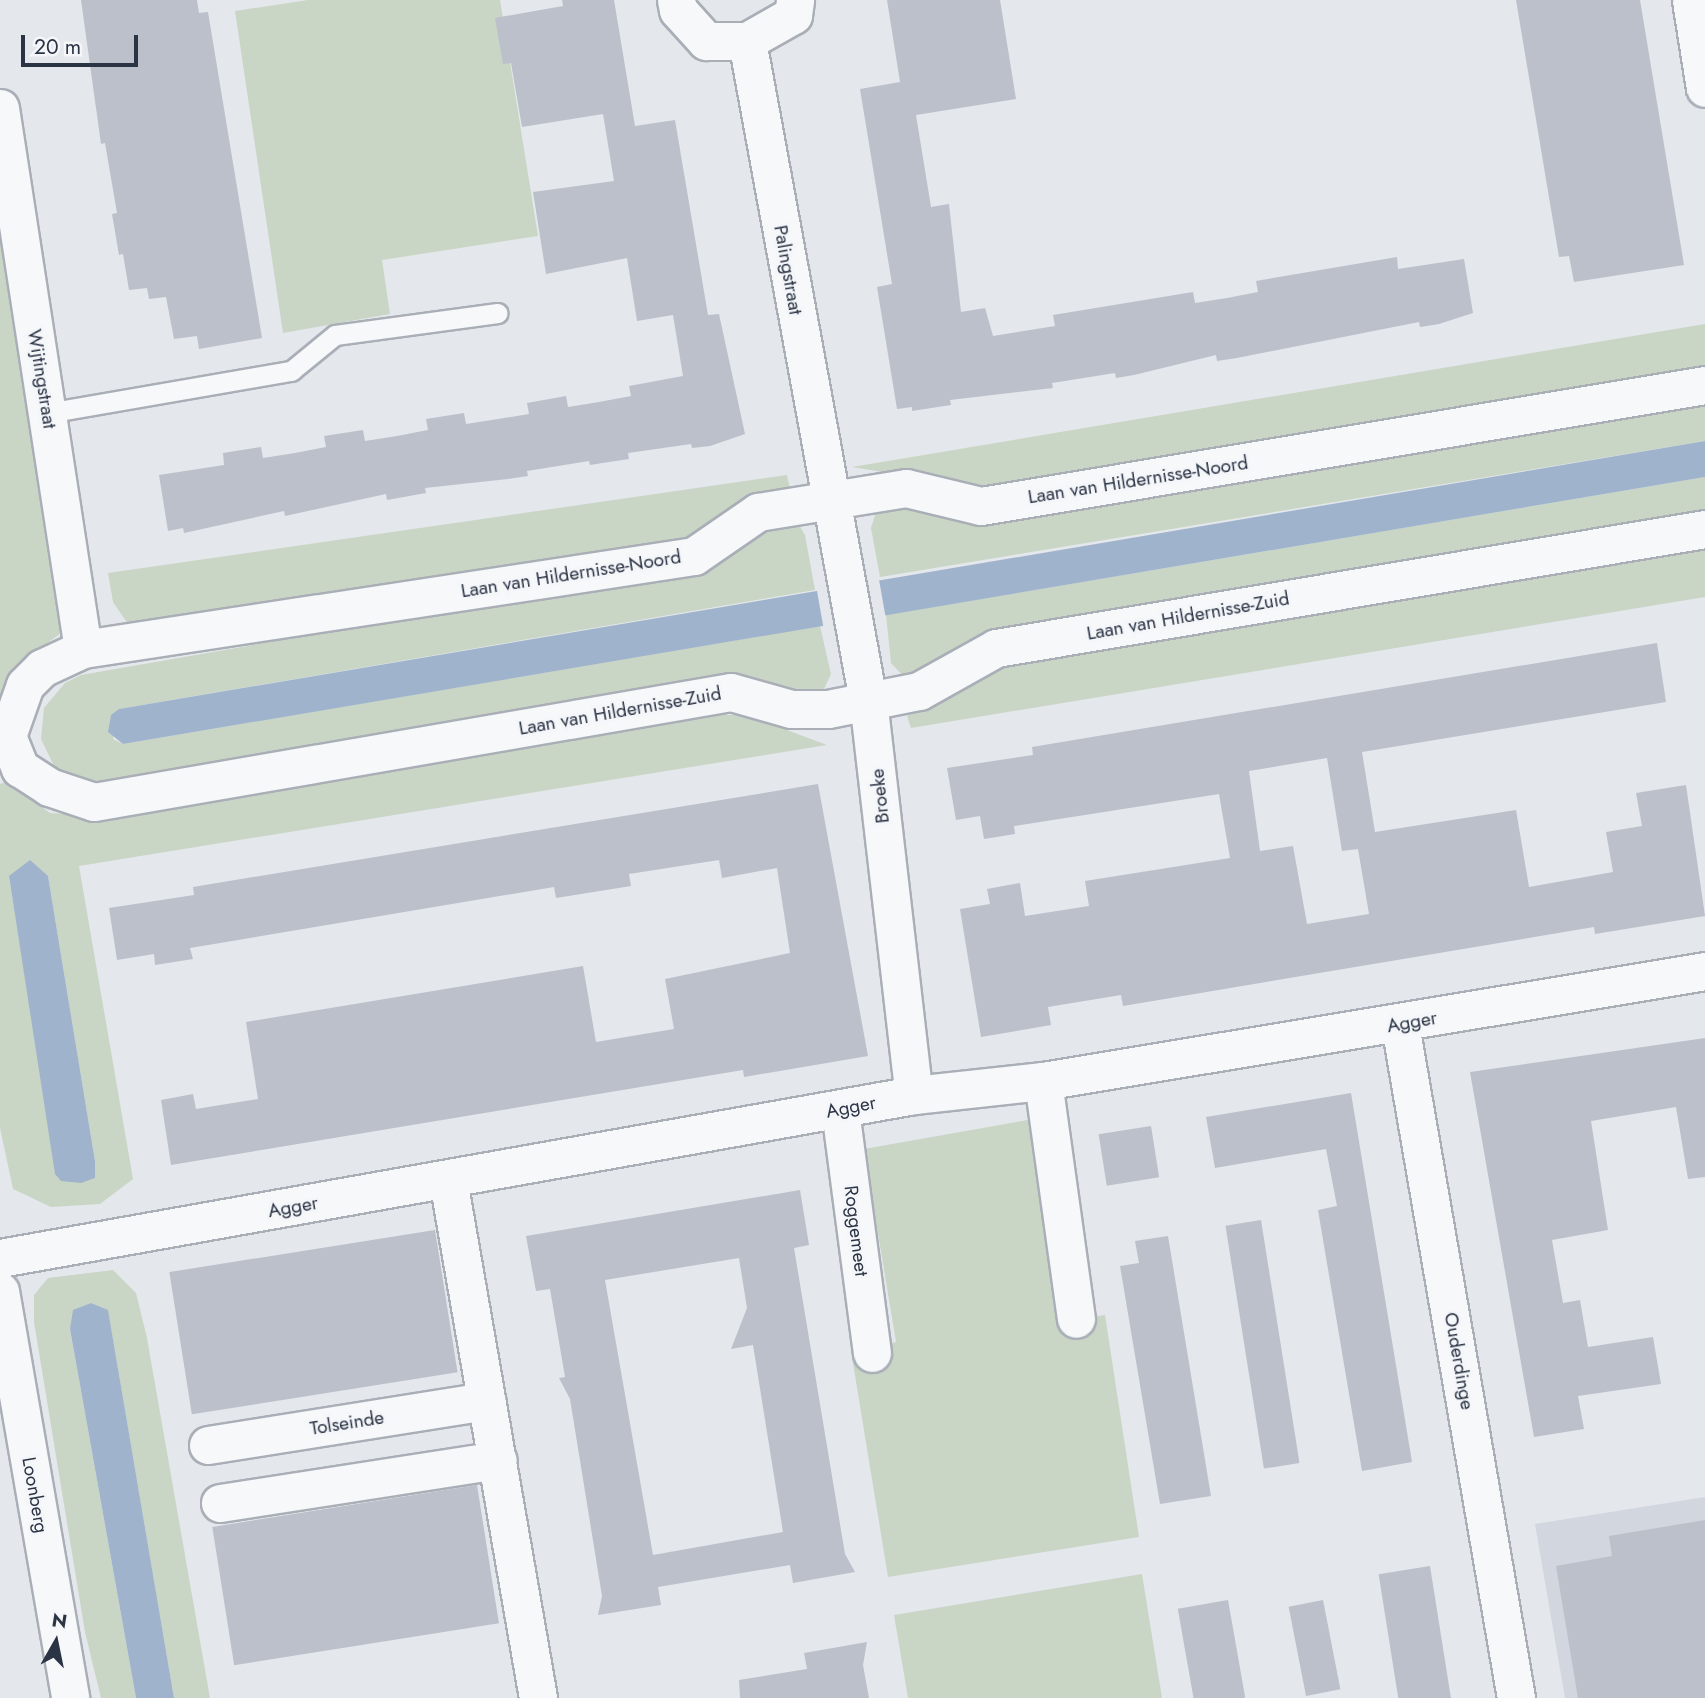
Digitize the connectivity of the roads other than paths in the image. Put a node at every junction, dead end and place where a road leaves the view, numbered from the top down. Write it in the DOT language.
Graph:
graph roads {
  1 [pos="676,0"];
  2 [pos="795,0"];
  3 [pos="1691,0"];
  4 [pos="747,41"];
  5 [pos="1705,88"];
  6 [pos="0,108"];
  7 [pos="498,313"];
  8 [pos="1705,385"];
  9 [pos="47,413"];
  10 [pos="832,499"];
  11 [pos="1705,529"];
  12 [pos="83,649"];
  13 [pos="868,700"];
  14 [pos="4,737"];
  15 [pos="1705,971"];
  16 [pos="1400,1024"];
  17 [pos="1043,1081"];
  18 [pos="914,1095"];
  19 [pos="840,1110"];
  20 [pos="447,1180"];
  21 [pos="0,1258"];
  22 [pos="0,1291"];
  23 [pos="1076,1319"];
  24 [pos="872,1353"];
  25 [pos="487,1401"];
  26 [pos="208,1445"];
  27 [pos="498,1460"];
  28 [pos="220,1503"];
  29 [pos="70,1698"];
  30 [pos="538,1698"];
  31 [pos="1516,1698"];
  1 -- 4 [label="street"];
  2 -- 4 [label="street"];
  3 -- 5 [label="street"];
  4 -- 10 [label="street, Palingstraat"];
  6 -- 9 [label="street, Wijtingstraat"];
  7 -- 9 [label="lane"];
  8 -- 10 [label="street, Laan van Hildernisse-Noord"];
  9 -- 12 [label="street, Wijtingstraat"];
  10 -- 12 [label="street, Laan van Hildernisse-Noord"];
  10 -- 13 [label="street, Broeke"];
  11 -- 13 [label="street, Laan van Hildernisse-Zuid"];
  12 -- 14 [label="street, Laan van Hildernisse-Noord"];
  13 -- 14 [label="street, Laan van Hildernisse-Zuid"];
  13 -- 18 [label="street, Broeke"];
  15 -- 16 [label="street, Agger"];
  16 -- 17 [label="street, Agger"];
  16 -- 31 [label="street, Ouderdinge"];
  17 -- 18 [label="street, Agger"];
  17 -- 23 [label="street"];
  18 -- 19 [label="street, Agger"];
  19 -- 20 [label="street, Agger"];
  19 -- 24 [label="street, Roggemeet"];
  20 -- 21 [label="street, Agger"];
  20 -- 25 [label="street"];
  22 -- 29 [label="street, Loonberg"];
  25 -- 26 [label="street, Tolseinde"];
  25 -- 27 [label="street"];
  27 -- 28 [label="street"];
  27 -- 30 [label="street"];
}
